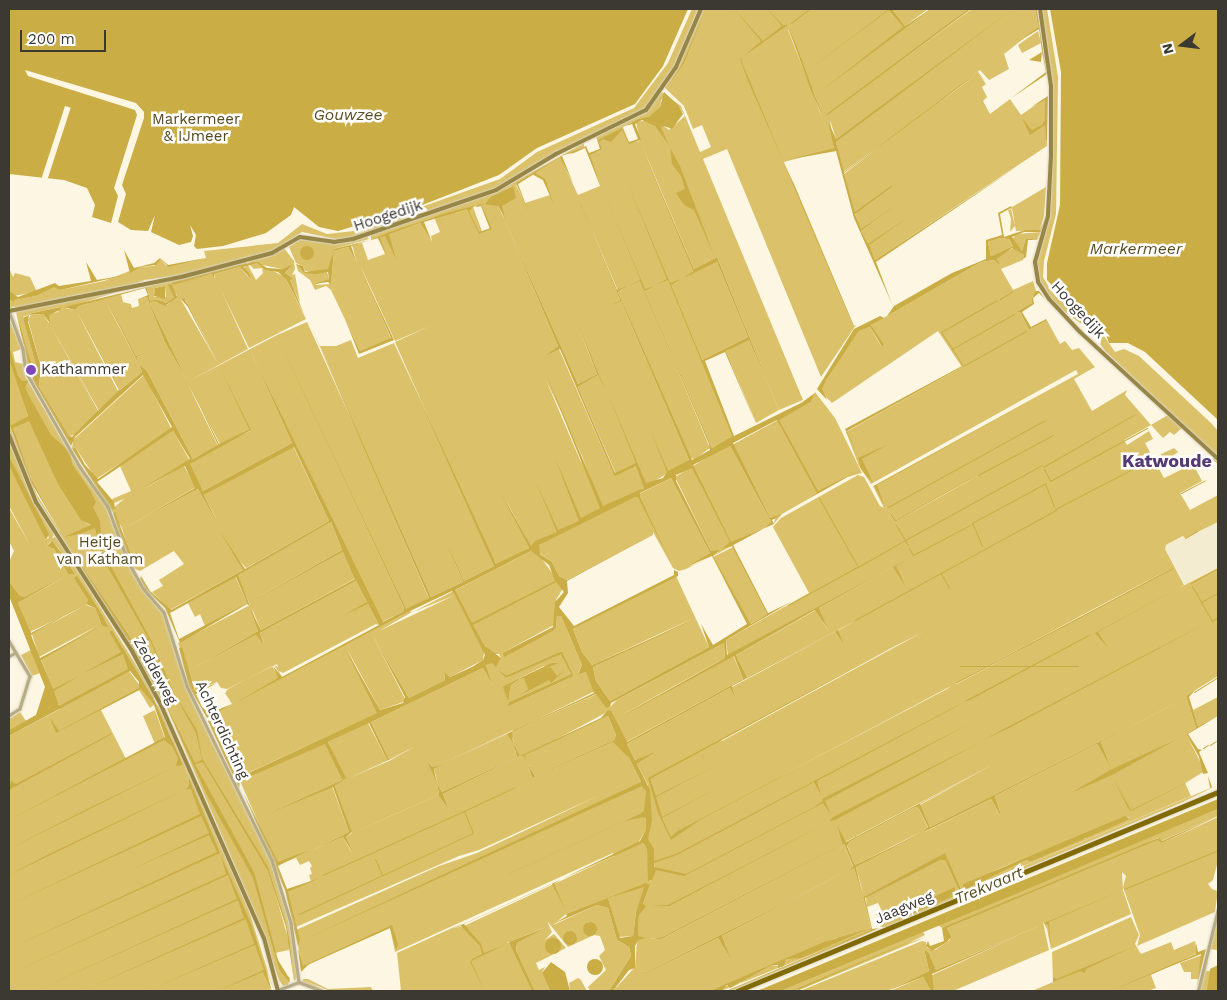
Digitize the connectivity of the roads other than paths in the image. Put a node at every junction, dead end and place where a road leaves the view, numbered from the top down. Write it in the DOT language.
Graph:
graph roads {
  1 [pos="701,9"];
  2 [pos="1040,9"];
  3 [pos="9,311"];
  4 [pos="9,435"];
  5 [pos="1218,459"];
  6 [pos="9,641"];
  7 [pos="15,653"];
  8 [pos="9,656"];
  9 [pos="9,716"];
  10 [pos="1218,790"];
  11 [pos="1218,909"];
  12 [pos="299,982"];
  13 [pos="278,991"];
  14 [pos="322,991"];
  15 [pos="738,991"];
  16 [pos="1198,991"];
  1 -- 3 [label="street, Hoogedijk"];
  2 -- 5 [label="street, Hoogedijk"];
  3 -- 12 [label="street, Achterdichting"];
  4 -- 13 [label="street, Zeddeweg"];
  6 -- 7 [label="street"];
  7 -- 8 [label="street"];
  7 -- 9 [label="street"];
  10 -- 15 [label="main road, Jaagweg"];
  11 -- 16 [label="street"];
  12 -- 13 [label="street"];
  12 -- 14 [label="street"];
}
